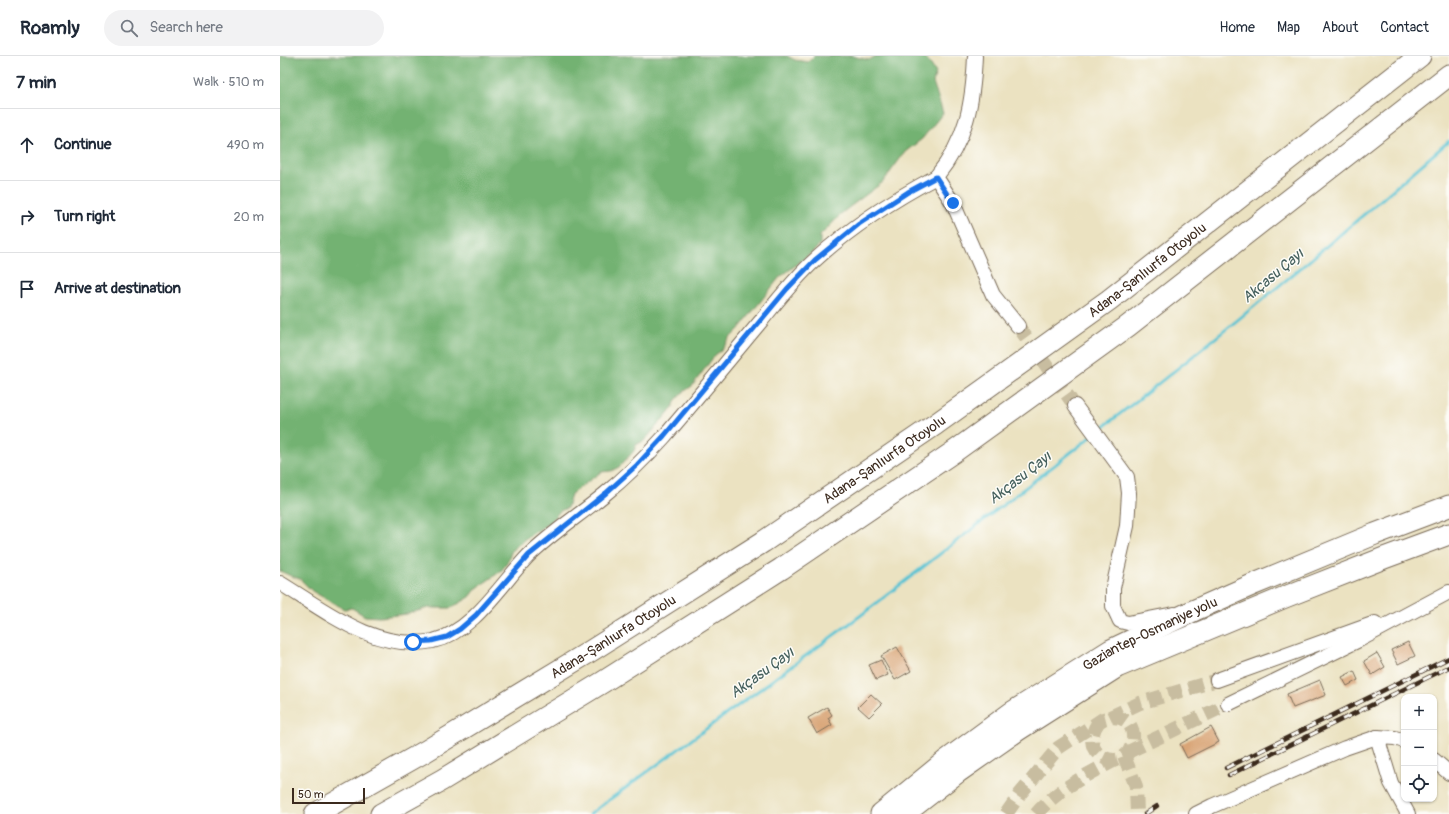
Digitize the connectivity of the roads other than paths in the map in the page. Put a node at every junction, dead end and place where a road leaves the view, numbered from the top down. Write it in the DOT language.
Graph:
graph roads {
  1 [pos="975,56"];
  2 [pos="1420,56"];
  3 [pos="1449,75"];
  4 [pos="936,177"];
  5 [pos="1018,326"];
  6 [pos="1075,406"];
  7 [pos="1449,506"];
  8 [pos="1449,534"];
  9 [pos="280,583"];
  10 [pos="1449,592"];
  11 [pos="1420,606"];
  12 [pos="1195,610"];
  13 [pos="1217,680"];
  14 [pos="1228,704"];
  15 [pos="1377,737"];
  16 [pos="1401,740"];
  17 [pos="1437,763"];
  18 [pos="1449,773"];
  19 [pos="315,814"];
  20 [pos="381,814"];
  21 [pos="881,814"];
  22 [pos="904,814"];
  23 [pos="1196,814"];
  24 [pos="1408,814"];
  1 -- 4 [label="street"];
  2 -- 19 [label="highway, Adana-Şanlıurfa Otoyolu"];
  3 -- 20 [label="highway"];
  4 -- 5 [label="street"];
  4 -- 9 [label="street"];
  6 -- 12 [label="street"];
  7 -- 12 [label="highway, Gaziantep-Osmaniye yolu"];
  8 -- 22 [label="highway, Gaziantep-Osmaniye yolu"];
  10 -- 11 [label="street"];
  11 -- 13 [label="street"];
  11 -- 14 [label="street"];
  12 -- 21 [label="highway, Gaziantep-Osmaniye yolu"];
  15 -- 16 [label="street"];
  15 -- 23 [label="street"];
  15 -- 24 [label="street"];
  17 -- 18 [label="street"];
}
